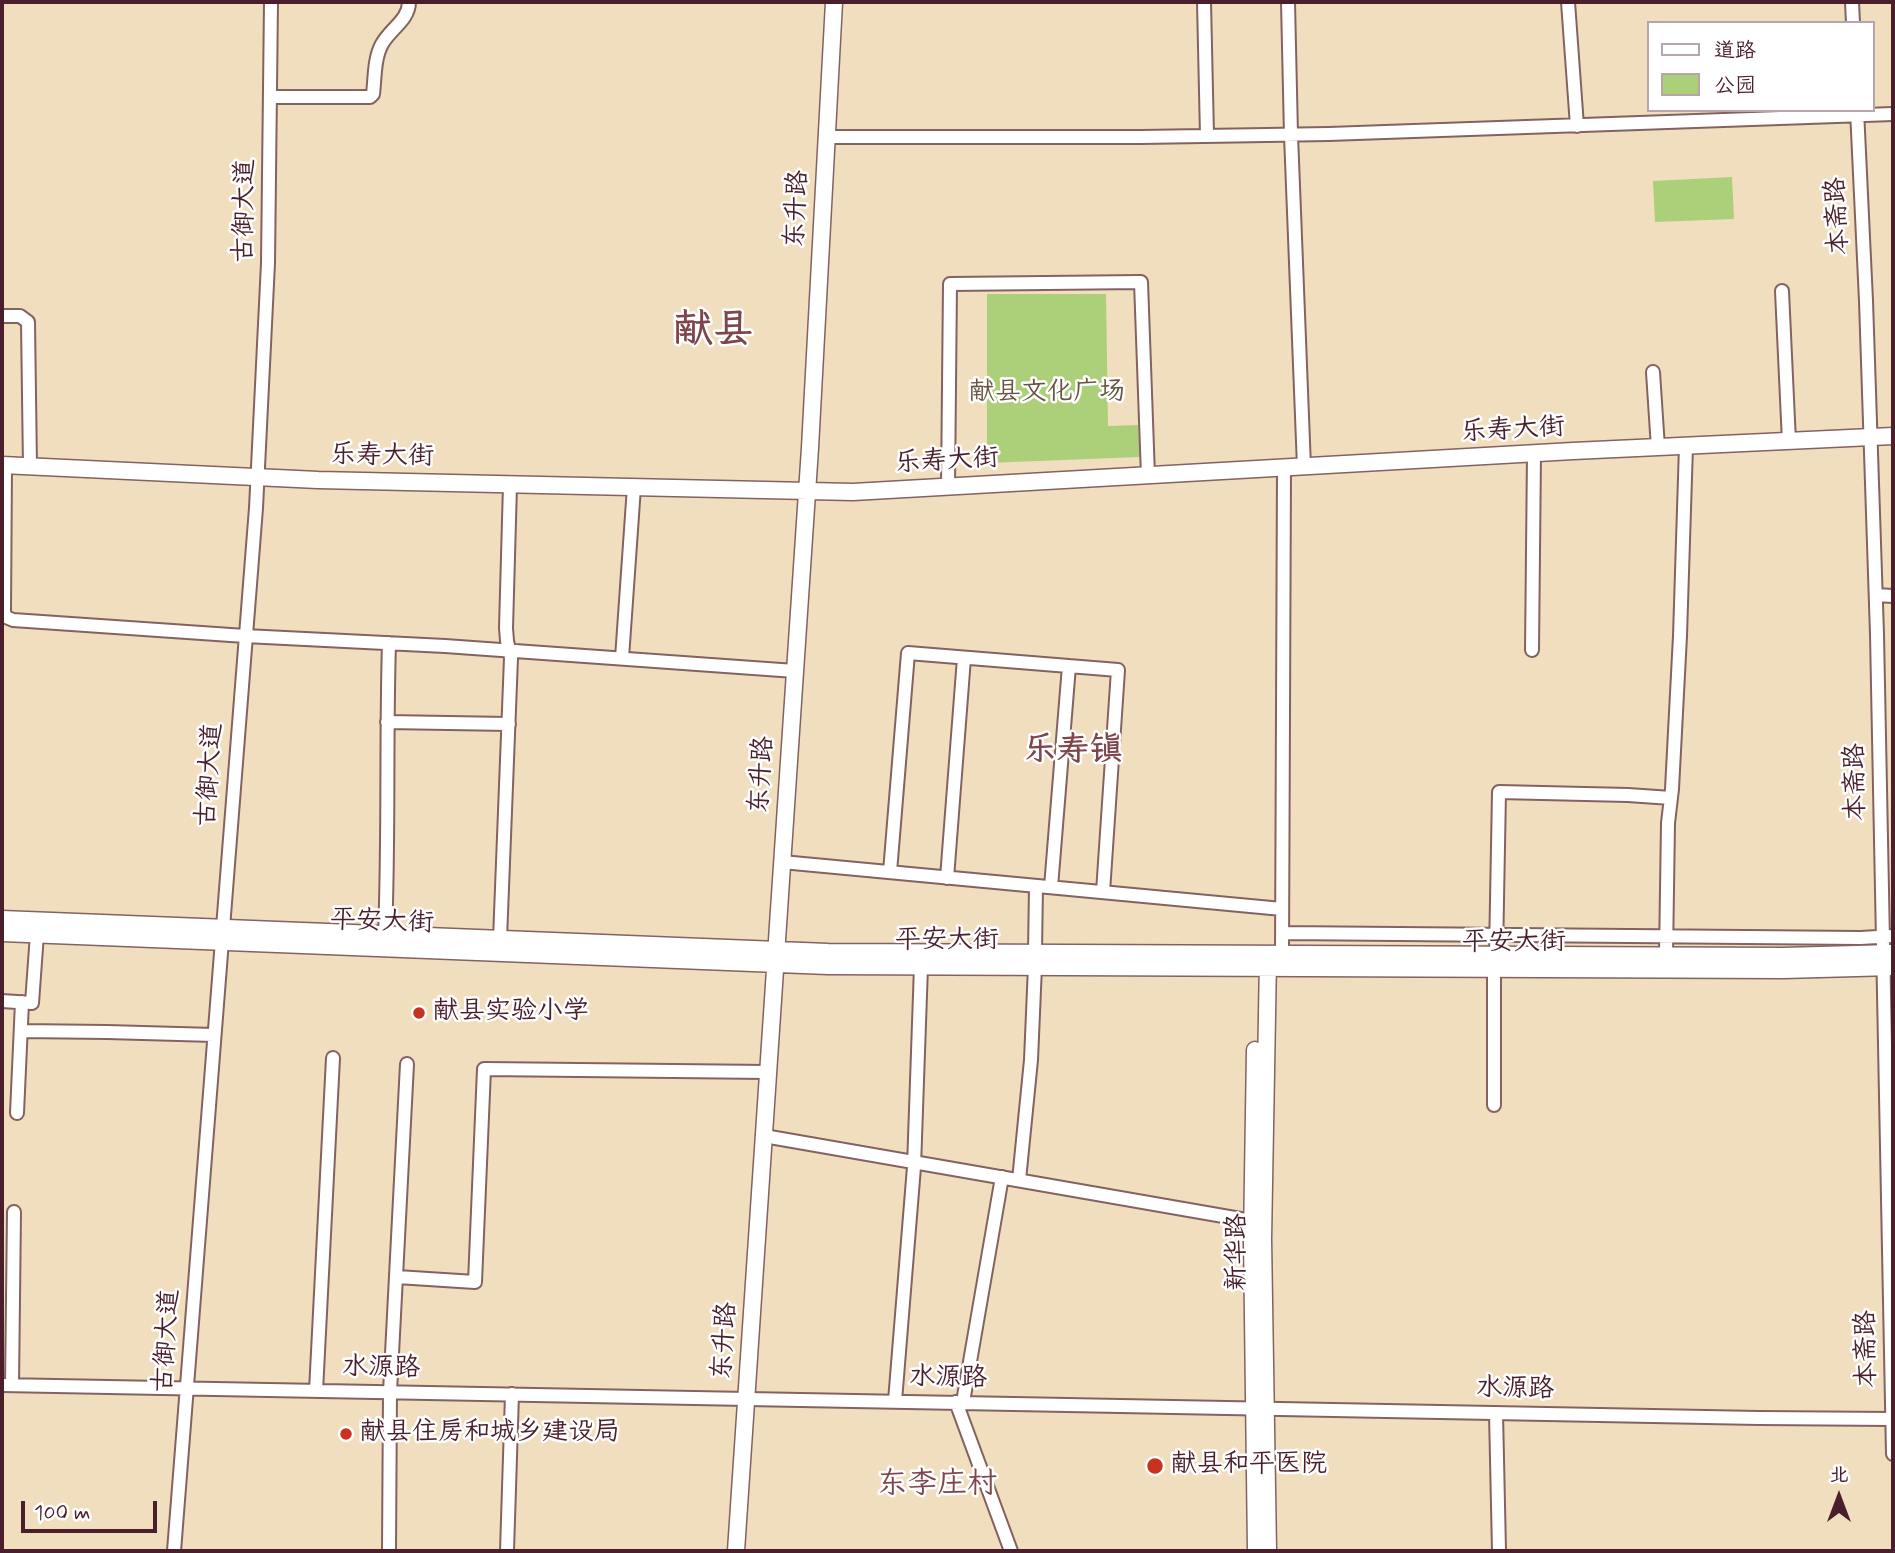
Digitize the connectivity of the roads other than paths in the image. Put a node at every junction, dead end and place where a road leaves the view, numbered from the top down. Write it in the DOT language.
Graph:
graph roads {
  1 [pos="271,2"];
  2 [pos="409,2"];
  3 [pos="834,2"];
  4 [pos="1204,2"];
  5 [pos="1287,2"];
  6 [pos="1568,2"];
  7 [pos="1852,2"];
  8 [pos="1853,21"];
  9 [pos="270,97"];
  10 [pos="1857,113"];
  11 [pos="1893,114"];
  12 [pos="1577,126"];
  13 [pos="1291,135"];
  14 [pos="1207,136"];
  15 [pos="826,137"];
  16 [pos="1782,291"];
  17 [pos="2,316"];
  18 [pos="1653,372"];
  19 [pos="1893,436"];
  20 [pos="1870,438"];
  21 [pos="1789,442"];
  22 [pos="1686,446"];
  23 [pos="1658,448"];
  24 [pos="1534,454"];
  25 [pos="3,466"];
  26 [pos="30,467"];
  27 [pos="1304,467"];
  28 [pos="1284,468"];
  29 [pos="1148,476"];
  30 [pos="257,477"];
  31 [pos="510,485"];
  32 [pos="634,487"];
  33 [pos="948,487"];
  34 [pos="807,491"];
  35 [pos="1876,595"];
  36 [pos="1893,596"];
  37 [pos="245,636"];
  38 [pos="389,643"];
  39 [pos="510,650"];
  40 [pos="1532,650"];
  41 [pos="964,657"];
  42 [pos="622,658"];
  43 [pos="1069,666"];
  44 [pos="795,671"];
  45 [pos="387,722"];
  46 [pos="509,724"];
  47 [pos="1671,798"];
  48 [pos="782,862"];
  49 [pos="890,872"];
  50 [pos="947,878"];
  51 [pos="1036,886"];
  52 [pos="1051,887"];
  53 [pos="1104,892"];
  54 [pos="1282,909"];
  55 [pos="2,919"];
  56 [pos="2,933"];
  57 [pos="1282,933"];
  58 [pos="37,934"];
  59 [pos="385,934"];
  60 [pos="221,935"];
  61 [pos="1496,935"];
  62 [pos="1666,936"];
  63 [pos="500,939"];
  64 [pos="1888,953"];
  65 [pos="1666,955"];
  66 [pos="776,957"];
  67 [pos="1035,959"];
  68 [pos="1266,959"];
  69 [pos="1495,961"];
  70 [pos="921,966"];
  71 [pos="2,1001"];
  72 [pos="22,1002"];
  73 [pos="21,1031"];
  74 [pos="214,1035"];
  75 [pos="333,1058"];
  76 [pos="407,1065"];
  77 [pos="768,1072"];
  78 [pos="1494,1105"];
  79 [pos="17,1113"];
  80 [pos="764,1136"];
  81 [pos="914,1162"];
  82 [pos="1002,1177"];
  83 [pos="1019,1180"];
  84 [pos="14,1212"];
  85 [pos="1252,1221"];
  86 [pos="397,1277"];
  87 [pos="7,1385"];
  88 [pos="188,1388"];
  89 [pos="316,1391"];
  90 [pos="390,1392"];
  91 [pos="512,1394"];
  92 [pos="746,1398"];
  93 [pos="895,1401"];
  94 [pos="960,1402"];
  95 [pos="1259,1408"];
  96 [pos="1496,1413"];
  97 [pos="1893,1419"];
  98 [pos="1893,1454"];
  99 [pos="174,1551"];
  100 [pos="389,1551"];
  101 [pos="507,1551"];
  102 [pos="736,1551"];
  103 [pos="1011,1551"];
  104 [pos="1256,1551"];
  105 [pos="1268,1551"];
  106 [pos="1499,1551"];
  1 -- 9 [label="street, 古御大道"];
  2 -- 9 [label="street"];
  3 -- 15 [label="main road, 东升路"];
  4 -- 14 [label="street"];
  5 -- 13 [label="street"];
  6 -- 12 [label="street"];
  7 -- 8 [label="street"];
  9 -- 30 [label="street, 古御大道"];
  10 -- 11 [label="street"];
  10 -- 12 [label="street"];
  10 -- 20 [label="street, 本斋路"];
  12 -- 13 [label="street"];
  13 -- 14 [label="street"];
  13 -- 27 [label="street"];
  14 -- 15 [label="street"];
  15 -- 34 [label="main road, 东升路"];
  16 -- 21 [label="street"];
  17 -- 26 [label="street"];
  18 -- 23 [label="street"];
  19 -- 20 [label="main road, 乐寿大街"];
  20 -- 21 [label="main road, 乐寿大街"];
  20 -- 35 [label="street, 本斋路"];
  21 -- 22 [label="main road, 乐寿大街"];
  22 -- 23 [label="main road, 乐寿大街"];
  22 -- 47 [label="street"];
  23 -- 24 [label="main road, 乐寿大街"];
  24 -- 27 [label="main road, 乐寿大街"];
  24 -- 40 [label="street"];
  25 -- 26 [label="main road, 乐寿大街"];
  25 -- 37 [label="street"];
  26 -- 30 [label="main road, 乐寿大街"];
  27 -- 28 [label="main road, 乐寿大街"];
  28 -- 29 [label="main road, 乐寿大街"];
  28 -- 54 [label="street"];
  29 -- 33 [label="main road, 乐寿大街"];
  29 -- 33 [label="street"];
  30 -- 31 [label="main road, 乐寿大街"];
  30 -- 37 [label="street, 古御大道"];
  31 -- 32 [label="main road, 乐寿大街"];
  31 -- 39 [label="street"];
  32 -- 34 [label="main road, 乐寿大街"];
  32 -- 42 [label="street"];
  33 -- 34 [label="main road, 乐寿大街"];
  34 -- 44 [label="main road, 东升路"];
  35 -- 36 [label="street"];
  35 -- 64 [label="street, 本斋路"];
  37 -- 38 [label="street"];
  37 -- 60 [label="street, 古御大道"];
  38 -- 39 [label="street"];
  38 -- 45 [label="street"];
  39 -- 42 [label="street"];
  39 -- 46 [label="street"];
  41 -- 43 [label="street"];
  41 -- 49 [label="street"];
  41 -- 50 [label="street"];
  42 -- 44 [label="street"];
  43 -- 52 [label="street"];
  43 -- 53 [label="street"];
  44 -- 48 [label="main road, 东升路"];
  45 -- 46 [label="street"];
  45 -- 59 [label="street"];
  46 -- 63 [label="street"];
  47 -- 61 [label="street"];
  47 -- 62 [label="street"];
  48 -- 49 [label="street"];
  48 -- 66 [label="main road, 东升路"];
  49 -- 50 [label="street"];
  50 -- 51 [label="street"];
  51 -- 52 [label="street"];
  51 -- 67 [label="street"];
  52 -- 53 [label="street"];
  53 -- 54 [label="street"];
  54 -- 57 [label="street"];
  55 -- 60 [label="main road, 平安大街"];
  56 -- 58 [label="main road, 平安大街"];
  57 -- 61 [label="street"];
  57 -- 68 [label="street"];
  58 -- 60 [label="main road, 平安大街"];
  58 -- 72 [label="street"];
  59 -- 60 [label="main road, 平安大街"];
  59 -- 63 [label="main road, 平安大街"];
  60 -- 66 [label="main road, 平安大街"];
  60 -- 74 [label="street, 古御大道"];
  61 -- 62 [label="street"];
  61 -- 69 [label="street"];
  62 -- 64 [label="street"];
  62 -- 65 [label="street"];
  63 -- 66 [label="main road, 平安大街"];
  64 -- 65 [label="main road, 平安大街"];
  64 -- 69 [label="main road, 平安大街"];
  64 -- 97 [label="street, 本斋路"];
  65 -- 69 [label="main road, 平安大街"];
  66 -- 67 [label="main road, 平安大街"];
  66 -- 70 [label="main road, 平安大街"];
  66 -- 77 [label="main road, 东升路"];
  67 -- 68 [label="main road, 平安大街"];
  67 -- 70 [label="main road, 平安大街"];
  67 -- 83 [label="street"];
  68 -- 69 [label="main road, 平安大街"];
  68 -- 85 [label="main road, 新华路"];
  68 -- 95 [label="main road, 新华路"];
  69 -- 78 [label="street"];
  70 -- 81 [label="street"];
  71 -- 72 [label="street"];
  72 -- 73 [label="street"];
  73 -- 74 [label="street"];
  73 -- 79 [label="street"];
  74 -- 88 [label="street, 古御大道"];
  75 -- 89 [label="street"];
  76 -- 86 [label="street"];
  77 -- 80 [label="main road, 东升路"];
  77 -- 86 [label="street"];
  80 -- 81 [label="street"];
  80 -- 92 [label="main road, 东升路"];
  81 -- 82 [label="street"];
  81 -- 93 [label="street"];
  82 -- 83 [label="street"];
  82 -- 94 [label="street"];
  83 -- 85 [label="street"];
  84 -- 87 [label="street"];
  85 -- 95 [label="main road, 新华路"];
  86 -- 90 [label="street"];
  87 -- 88 [label="street, 水源路"];
  88 -- 89 [label="street, 水源路"];
  88 -- 99 [label="street, 古御大道"];
  89 -- 90 [label="street, 水源路"];
  90 -- 91 [label="street, 水源路"];
  90 -- 100 [label="street"];
  91 -- 92 [label="street, 水源路"];
  91 -- 101 [label="street"];
  92 -- 93 [label="street, 水源路"];
  92 -- 102 [label="main road, 东升路"];
  93 -- 94 [label="street, 水源路"];
  94 -- 95 [label="street, 水源路"];
  94 -- 103 [label="street"];
  95 -- 96 [label="street, 水源路"];
  95 -- 104 [label="main road, 新华路"];
  95 -- 105 [label="main road, 新华路"];
  96 -- 97 [label="street, 水源路"];
  96 -- 106 [label="street"];
  97 -- 98 [label="street, 本斋路"];
}
